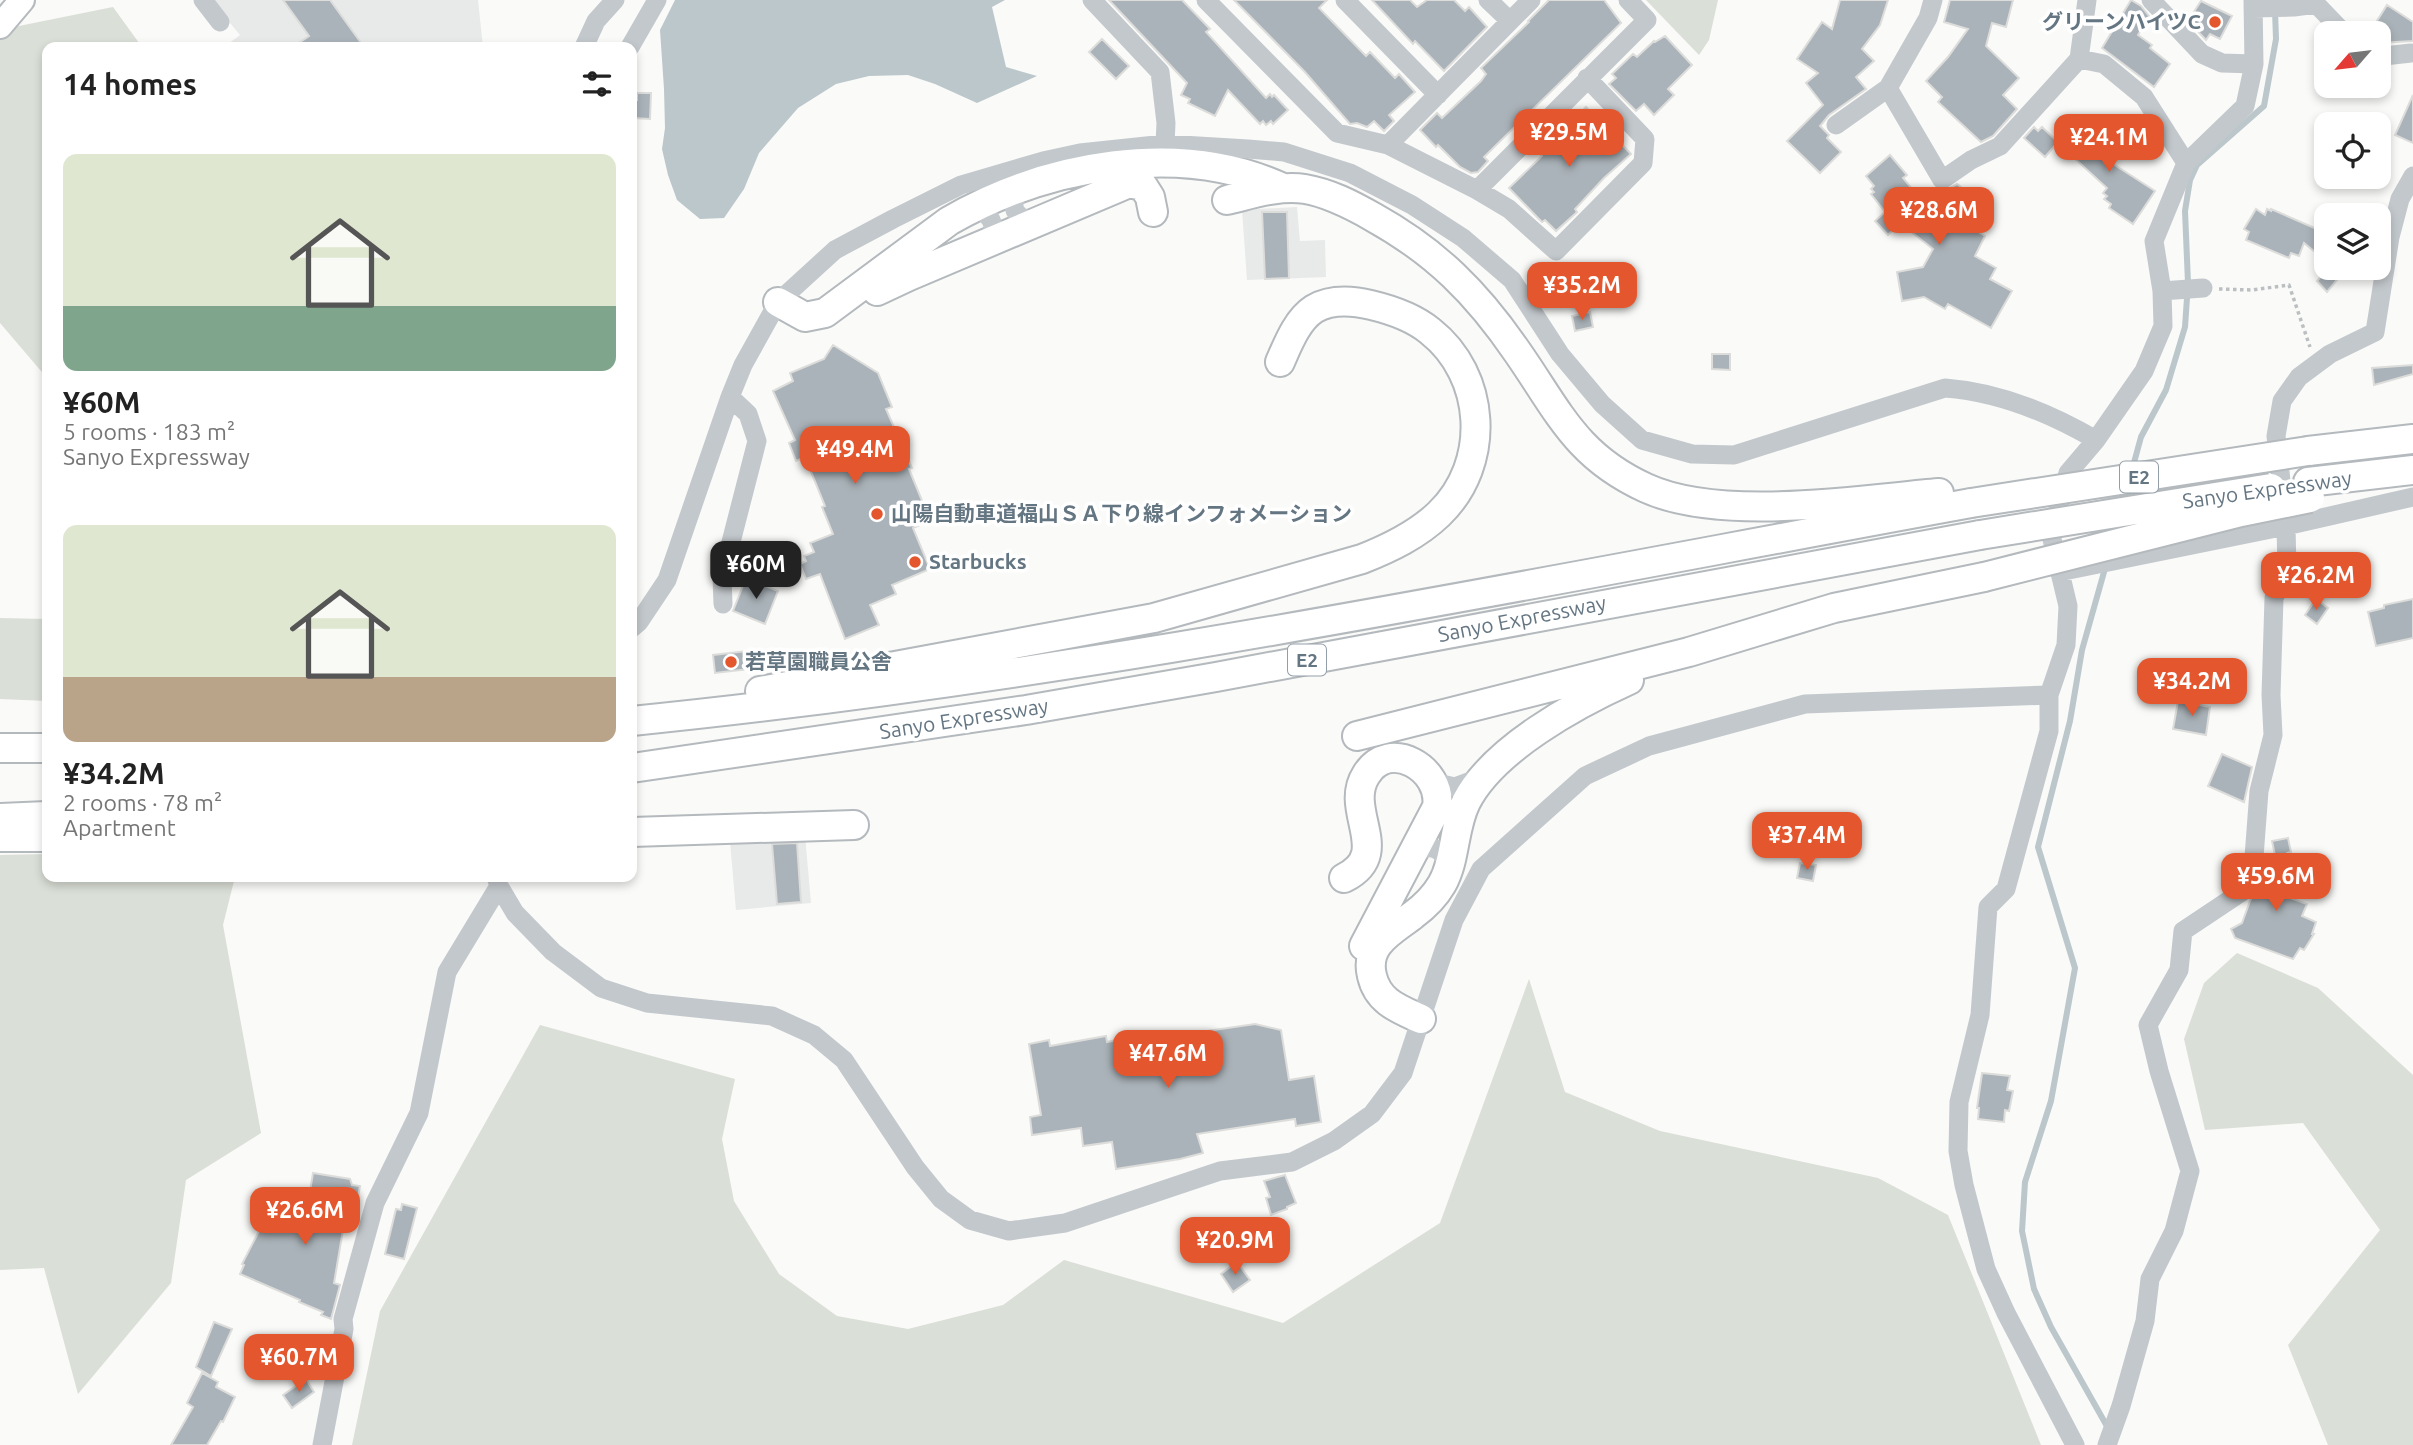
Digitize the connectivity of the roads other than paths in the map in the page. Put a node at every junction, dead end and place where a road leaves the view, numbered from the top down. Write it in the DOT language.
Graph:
graph roads {
  1 [pos="22,0"];
  2 [pos="203,0"];
  3 [pos="615,0"];
  4 [pos="657,0"];
  5 [pos="1092,0"];
  6 [pos="1206,0"];
  7 [pos="1345,0"];
  8 [pos="1488,0"];
  9 [pos="1531,0"];
  10 [pos="1628,0"];
  11 [pos="1933,0"];
  12 [pos="2087,0"];
  13 [pos="2151,0"];
  14 [pos="2253,4"];
  15 [pos="1510,21"];
  16 [pos="2332,21"];
  17 [pos="220,22"];
  18 [pos="0,26"];
  19 [pos="586,42"];
  20 [pos="633,42"];
  21 [pos="2411,52"];
  22 [pos="2391,55"];
  23 [pos="2079,59"];
  24 [pos="2254,64"];
  25 [pos="1587,78"];
  26 [pos="1888,88"];
  27 [pos="1437,95"];
  28 [pos="1836,125"];
  29 [pos="1165,144"];
  30 [pos="1388,145"];
  31 [pos="2186,163"];
  32 [pos="2413,176"];
  33 [pos="1021,187"];
  34 [pos="1285,188"];
  35 [pos="1478,190"];
  36 [pos="1227,200"];
  37 [pos="971,208"];
  38 [pos="1153,212"];
  39 [pos="1037,222"];
  40 [pos="988,243"];
  41 [pos="2203,288"];
  42 [pos="2162,292"];
  43 [pos="778,302"];
  44 [pos="1280,362"];
  45 [pos="730,397"];
  46 [pos="2413,439"];
  47 [pos="2095,440"];
  48 [pos="2413,470"];
  49 [pos="2413,479"];
  50 [pos="2309,491"];
  51 [pos="1970,497"];
  52 [pos="2413,497"];
  53 [pos="2286,526"];
  54 [pos="2059,572"];
  55 [pos="723,604"];
  56 [pos="637,624"];
  57 [pos="1689,652"];
  58 [pos="2049,695"];
  59 [pos="637,720"];
  60 [pos="637,721"];
  61 [pos="1357,736"];
  62 [pos="0,748"];
  63 [pos="42,748"];
  64 [pos="637,767"];
  65 [pos="1483,777"];
  66 [pos="1433,782"];
  67 [pos="42,816"];
  68 [pos="0,818"];
  69 [pos="854,825"];
  70 [pos="637,832"];
  71 [pos="0,837"];
  72 [pos="42,837"];
  73 [pos="1413,854"];
  74 [pos="1448,869"];
  75 [pos="1344,878"];
  76 [pos="497,882"];
  77 [pos="1421,1019"];
  78 [pos="322,1445"];
  79 [pos="2076,1445"];
  80 [pos="2107,1445"];
  1 -- 18 [label="main road"];
  2 -- 17 [label="street"];
  3 -- 19 [label="street"];
  4 -- 20 [label="street"];
  5 -- 29 [label="street"];
  6 -- 30 [label="street"];
  7 -- 27 [label="street"];
  8 -- 15 [label="street"];
  9 -- 15 [label="street"];
  10 -- 25 [label="street"];
  11 -- 26 [label="street"];
  12 -- 23 [label="street"];
  13 -- 24 [label="street"];
  14 -- 16 [label="street"];
  14 -- 24 [label="street"];
  15 -- 27 [label="street"];
  21 -- 22 [label="street"];
  23 -- 26 [label="street"];
  23 -- 31 [label="street"];
  24 -- 31 [label="street"];
  25 -- 35 [label="street"];
  25 -- 35 [label="street"];
  26 -- 28 [label="street"];
  27 -- 30 [label="street"];
  29 -- 43 [label="street"];
  29 -- 47 [label="street"];
  30 -- 35 [label="street"];
  31 -- 42 [label="street"];
  32 -- 53 [label="street"];
  33 -- 34 [label="highway"];
  33 -- 37 [label="highway"];
  33 -- 39 [label="street"];
  34 -- 36 [label="highway"];
  34 -- 51 [label="highway"];
  37 -- 40 [label="street"];
  37 -- 43 [label="highway"];
  38 -- 39 [label="highway"];
  39 -- 40 [label="highway"];
  40 -- 43 [label="highway"];
  41 -- 42 [label="street"];
  42 -- 47 [label="street"];
  43 -- 45 [label="street"];
  44 -- 59 [label="highway"];
  45 -- 55 [label="street"];
  45 -- 56 [label="street"];
  46 -- 51 [label="highway, Sanyo Expressway / E2, bridge"];
  47 -- 54 [label="street"];
  48 -- 50 [label="highway, Sanyo Expressway / E2"];
  49 -- 50 [label="highway"];
  50 -- 57 [label="highway, bridge"];
  50 -- 64 [label="highway, Sanyo Expressway / E2, bridge"];
  51 -- 60 [label="highway, Sanyo Expressway / E2"];
  52 -- 53 [label="street"];
  53 -- 54 [label="street"];
  53 -- 80 [label="street"];
  54 -- 58 [label="street"];
  57 -- 61 [label="highway"];
  57 -- 65 [label="highway"];
  58 -- 77 [label="street"];
  58 -- 79 [label="street"];
  62 -- 63 [label="highway"];
  65 -- 66 [label="street"];
  65 -- 74 [label="highway"];
  66 -- 73 [label="highway"];
  66 -- 75 [label="highway"];
  67 -- 68 [label="highway"];
  69 -- 70 [label="highway"];
  71 -- 72 [label="highway"];
  73 -- 74 [label="street"];
  73 -- 77 [label="highway"];
  74 -- 77 [label="highway"];
  76 -- 77 [label="street"];
  76 -- 78 [label="street"];
}
